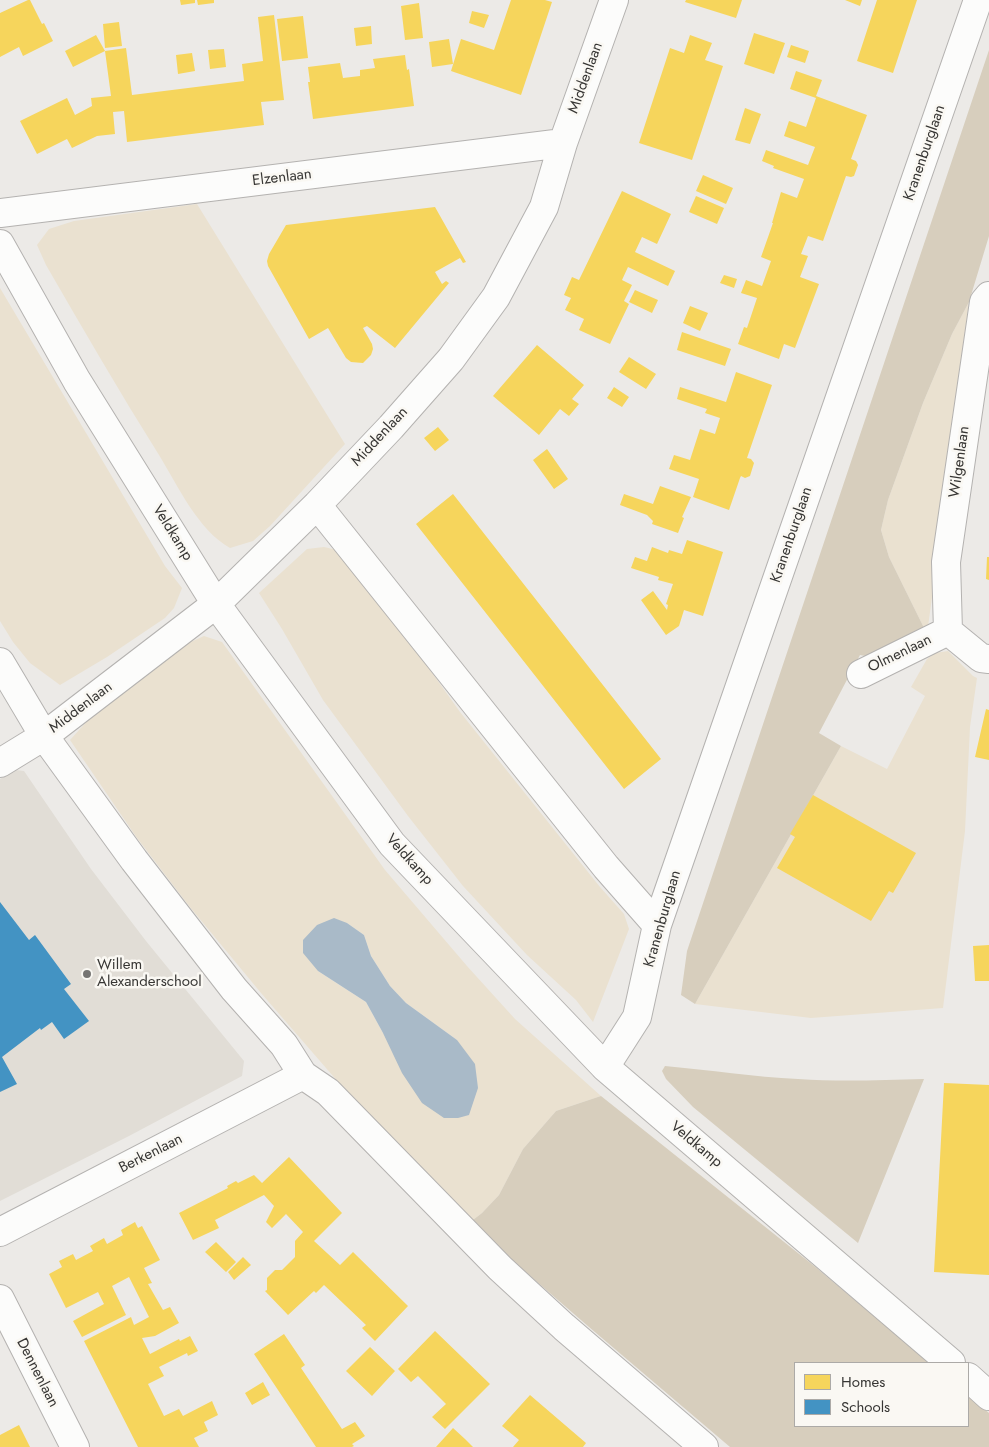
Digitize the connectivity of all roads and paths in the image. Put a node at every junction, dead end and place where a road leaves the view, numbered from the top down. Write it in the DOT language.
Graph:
graph roads {
  1 [pos="614,0"];
  2 [pos="978,0"];
  3 [pos="563,143"];
  4 [pos="0,213"];
  5 [pos="0,244"];
  6 [pos="989,296"];
  7 [pos="317,505"];
  8 [pos="216,604"];
  9 [pos="948,631"];
  10 [pos="989,659"];
  11 [pos="0,662"];
  12 [pos="861,674"];
  13 [pos="44,736"];
  14 [pos="0,763"];
  15 [pos="658,925"];
  16 [pos="604,1068"];
  17 [pos="303,1075"];
  18 [pos="0,1232"];
  19 [pos="0,1299"];
  20 [pos="950,1362"];
  21 [pos="969,1378"];
  22 [pos="989,1396"];
  23 [pos="75,1447"];
  24 [pos="704,1447"];
  1 -- 3 [label="street, Middenlaan"];
  2 -- 15 [label="street, Kranenburglaan"];
  3 -- 4 [label="street, Elzenlaan"];
  3 -- 7 [label="street, Middenlaan"];
  5 -- 8 [label="street, Veldkamp"];
  6 -- 9 [label="street, Wilgenlaan"];
  7 -- 8 [label="street, Middenlaan"];
  7 -- 15 [label="street"];
  8 -- 13 [label="street, Middenlaan"];
  8 -- 16 [label="street, Veldkamp"];
  9 -- 10 [label="street, Olmenlaan"];
  9 -- 12 [label="street, Olmenlaan"];
  11 -- 13 [label="street"];
  13 -- 14 [label="street, Middenlaan"];
  13 -- 17 [label="street"];
  15 -- 16 [label="street, Kranenburglaan"];
  16 -- 20 [label="street, Veldkamp"];
  17 -- 18 [label="street, Berkenlaan"];
  17 -- 24 [label="street"];
  19 -- 23 [label="street, Dennenlaan"];
  21 -- 22 [label="street"];
}
